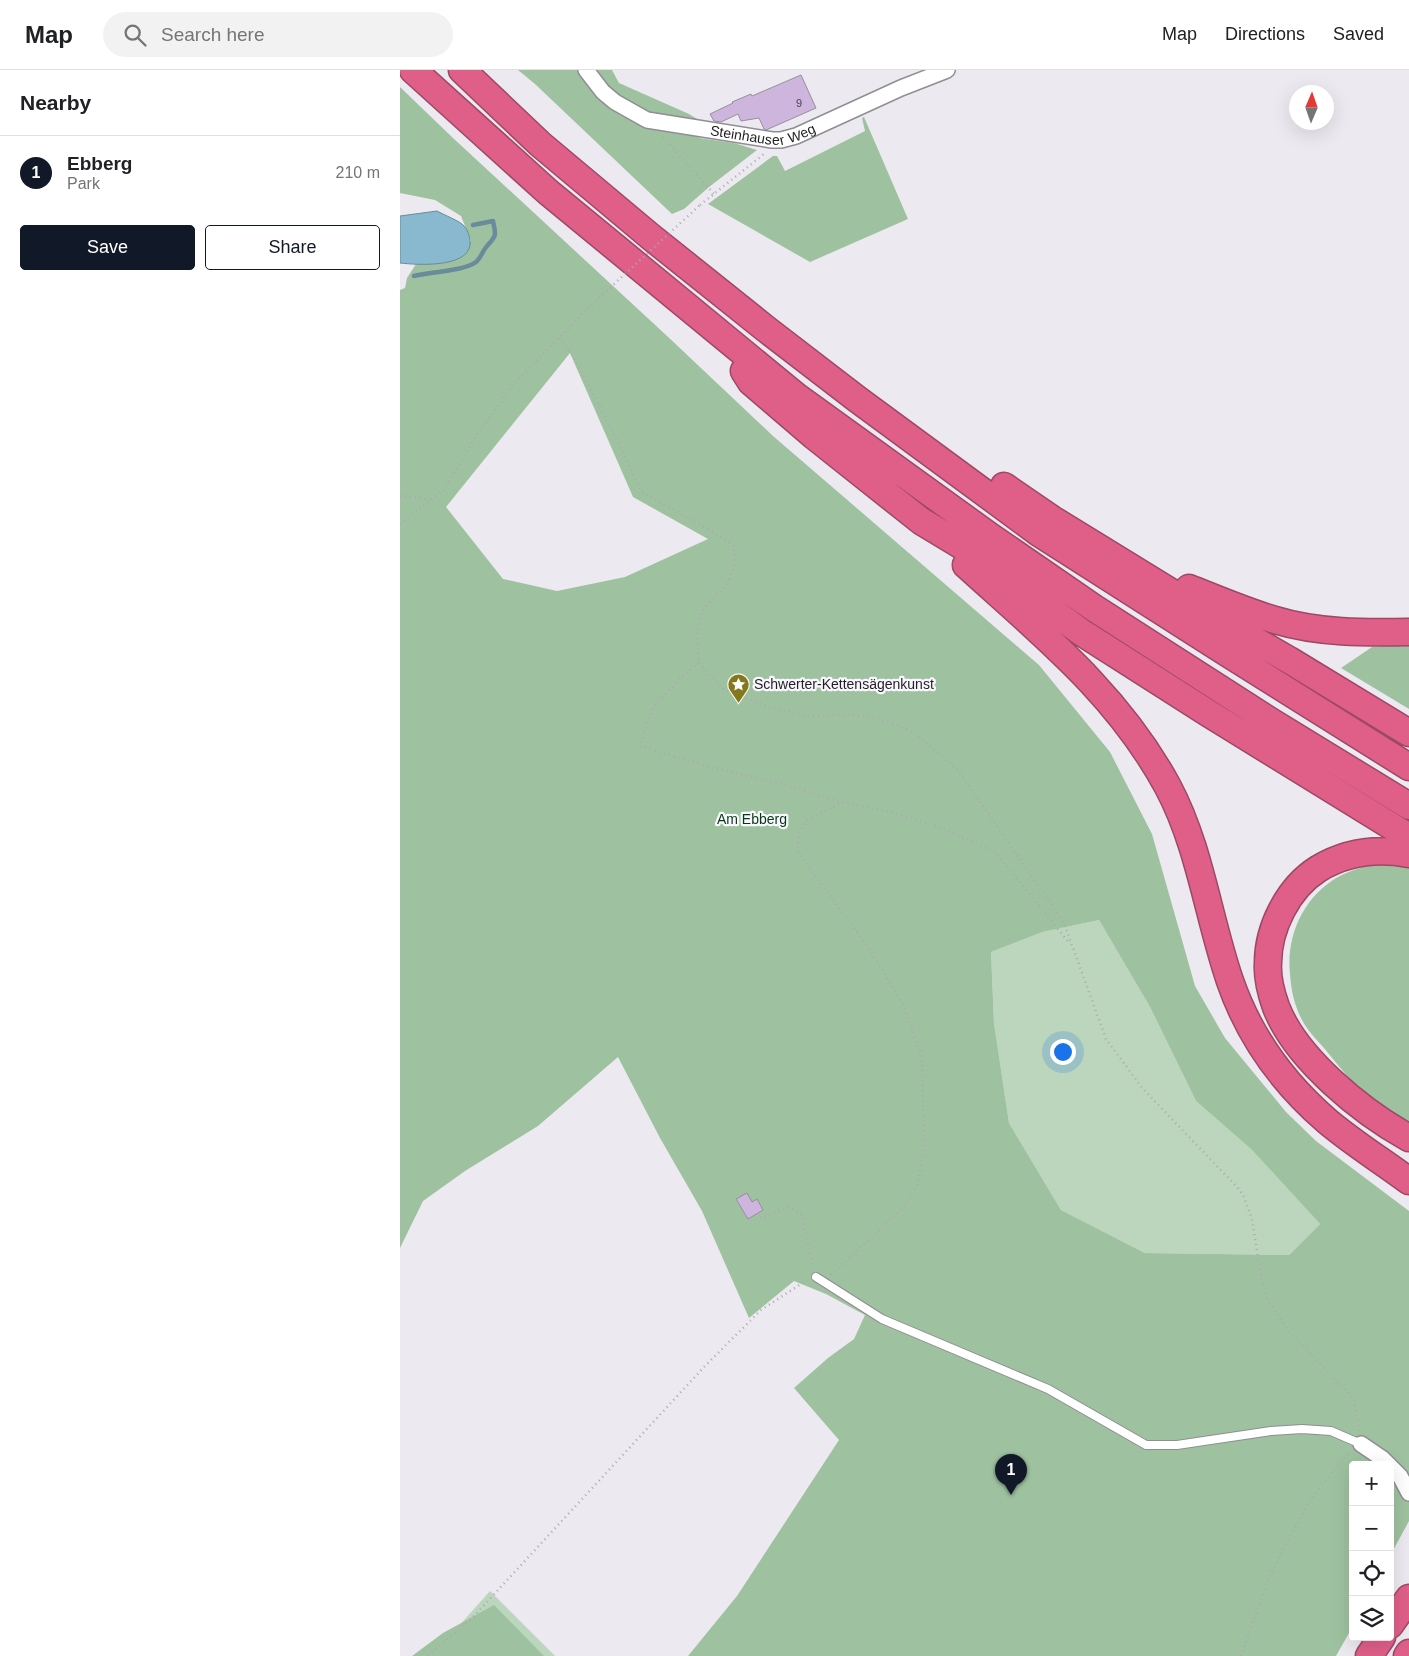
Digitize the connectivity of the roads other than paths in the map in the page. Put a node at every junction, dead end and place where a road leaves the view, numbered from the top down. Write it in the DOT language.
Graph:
graph roads {
  1 [pos="413,70"];
  2 [pos="462,70"];
  3 [pos="471,70"];
  4 [pos="586,70"];
  5 [pos="947,70"];
  6 [pos="715,330"];
  7 [pos="1052,519"];
  8 [pos="921,521"];
  9 [pos="1409,632"];
  10 [pos="1409,734"];
  11 [pos="1409,766"];
  12 [pos="1409,806"];
  13 [pos="1409,837"];
  14 [pos="1409,854"];
  15 [pos="1409,1138"];
  16 [pos="1409,1181"];
  17 [pos="816,1277"];
  18 [pos="1361,1444"];
  19 [pos="1386,1461"];
  20 [pos="1394,1470"];
  21 [pos="1409,1493"];
  22 [pos="1409,1598"];
  23 [pos="1394,1619"];
  24 [pos="1379,1641"];
  25 [pos="1369,1656"];
  1 -- 6 [label="highway"];
  2 -- 11 [label="highway"];
  3 -- 7 [label="highway"];
  4 -- 5 [label="street, Steinhauser Weg"];
  6 -- 8 [label="highway"];
  6 -- 12 [label="highway"];
  7 -- 9 [label="highway"];
  7 -- 10 [label="highway"];
  8 -- 13 [label="highway"];
  8 -- 16 [label="highway"];
  14 -- 15 [label="highway"];
  17 -- 18 [label="lane"];
  18 -- 19 [label="street"];
  20 -- 21 [label="street"];
  22 -- 23 [label="highway"];
  24 -- 25 [label="highway"];
}
